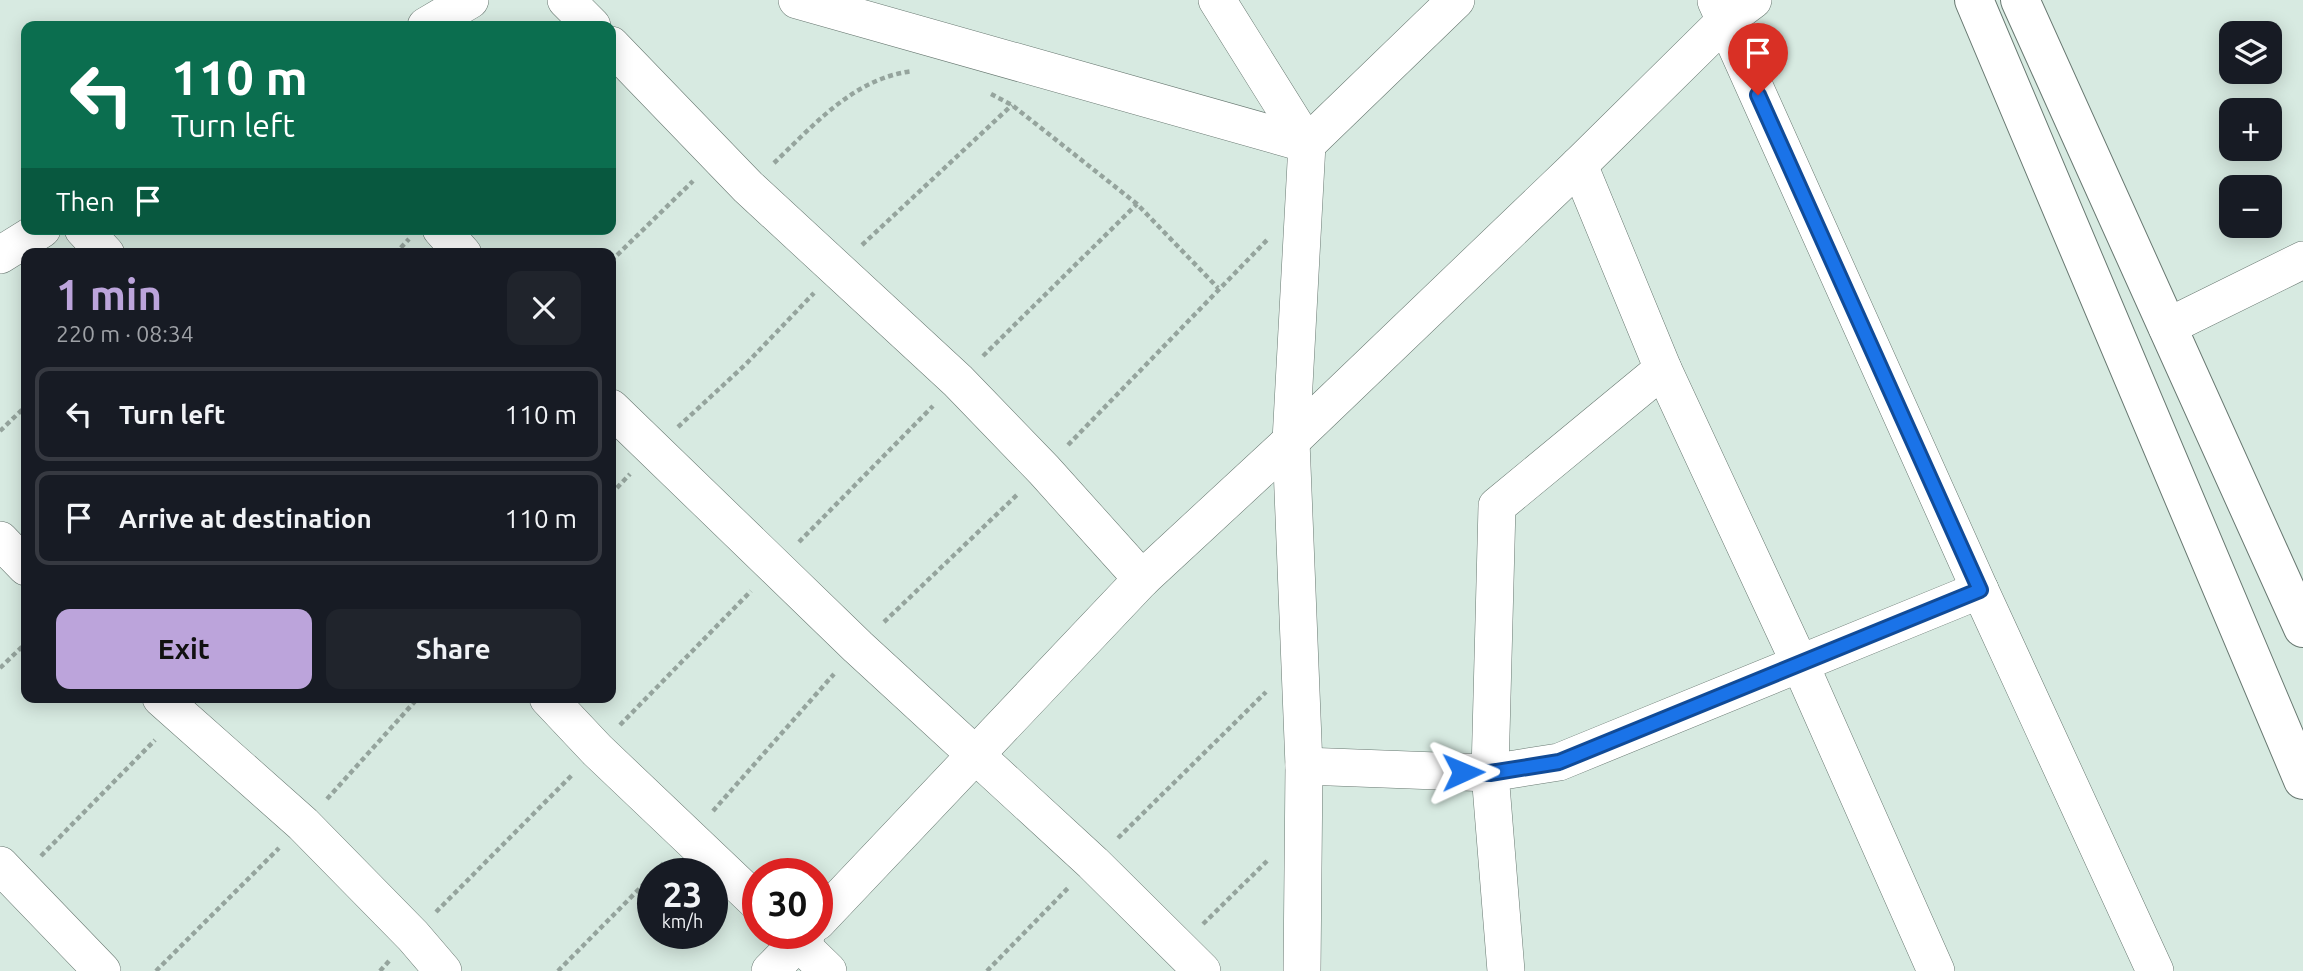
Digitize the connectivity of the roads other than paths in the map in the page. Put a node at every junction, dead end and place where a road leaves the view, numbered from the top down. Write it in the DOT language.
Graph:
graph roads {
  1 [pos="470,0"];
  2 [pos="566,0"];
  3 [pos="797,0"];
  4 [pos="1217,0"];
  5 [pos="1456,0"];
  6 [pos="1974,0"];
  7 [pos="2020,0"];
  8 [pos="1731,7"];
  9 [pos="434,21"];
  10 [pos="587,21"];
  11 [pos="616,50"];
  12 [pos="1307,144"];
  13 [pos="1579,165"];
  14 [pos="33,235"];
  15 [pos="89,235"];
  16 [pos="446,235"];
  17 [pos="100,248"];
  18 [pos="457,248"];
  19 [pos="0,256"];
  20 [pos="2303,260"];
  21 [pos="2167,327"];
  22 [pos="1664,369"];
  23 [pos="616,413"];
  24 [pos="1291,441"];
  25 [pos="0,540"];
  26 [pos="21,562"];
  27 [pos="1142,579"];
  28 [pos="1980,590"];
  29 [pos="2303,628"];
  30 [pos="1800,664"];
  31 [pos="553,703"];
  32 [pos="170,707"];
  33 [pos="975,753"];
  34 [pos="1304,766"];
  35 [pos="1490,773"];
  36 [pos="2303,780"];
  37 [pos="8,873"];
  38 [pos="742,888"];
  39 [pos="833,901"];
  40 [pos="789,949"];
  41 [pos="814,949"];
  42 [pos="1190,960"];
  43 [pos="102,971"];
  44 [pos="443,971"];
  45 [pos="770,971"];
  46 [pos="828,971"];
  47 [pos="1302,971"];
  48 [pos="1506,971"];
  49 [pos="1936,971"];
  50 [pos="2155,971"];
  1 -- 9 [label="street"];
  2 -- 10 [label="street"];
  3 -- 12 [label="street"];
  4 -- 12 [label="street"];
  5 -- 12 [label="street"];
  6 -- 36 [label="street"];
  7 -- 21 [label="street"];
  8 -- 13 [label="street"];
  8 -- 28 [label="street"];
  11 -- 27 [label="street"];
  12 -- 24 [label="street"];
  13 -- 22 [label="street"];
  13 -- 24 [label="street"];
  14 -- 19 [label="street"];
  15 -- 17 [label="street"];
  16 -- 18 [label="street"];
  20 -- 21 [label="street"];
  21 -- 29 [label="street"];
  22 -- 30 [label="street"];
  22 -- 35 [label="street"];
  23 -- 33 [label="street"];
  24 -- 27 [label="street"];
  24 -- 34 [label="street"];
  25 -- 26 [label="street"];
  27 -- 33 [label="street"];
  28 -- 30 [label="street"];
  28 -- 50 [label="street"];
  30 -- 35 [label="street"];
  30 -- 49 [label="street"];
  31 -- 38 [label="street"];
  32 -- 44 [label="street"];
  33 -- 39 [label="street"];
  33 -- 42 [label="street"];
  34 -- 35 [label="street"];
  34 -- 47 [label="street"];
  35 -- 48 [label="street"];
  37 -- 43 [label="street"];
  40 -- 45 [label="street"];
  41 -- 46 [label="street"];
}
